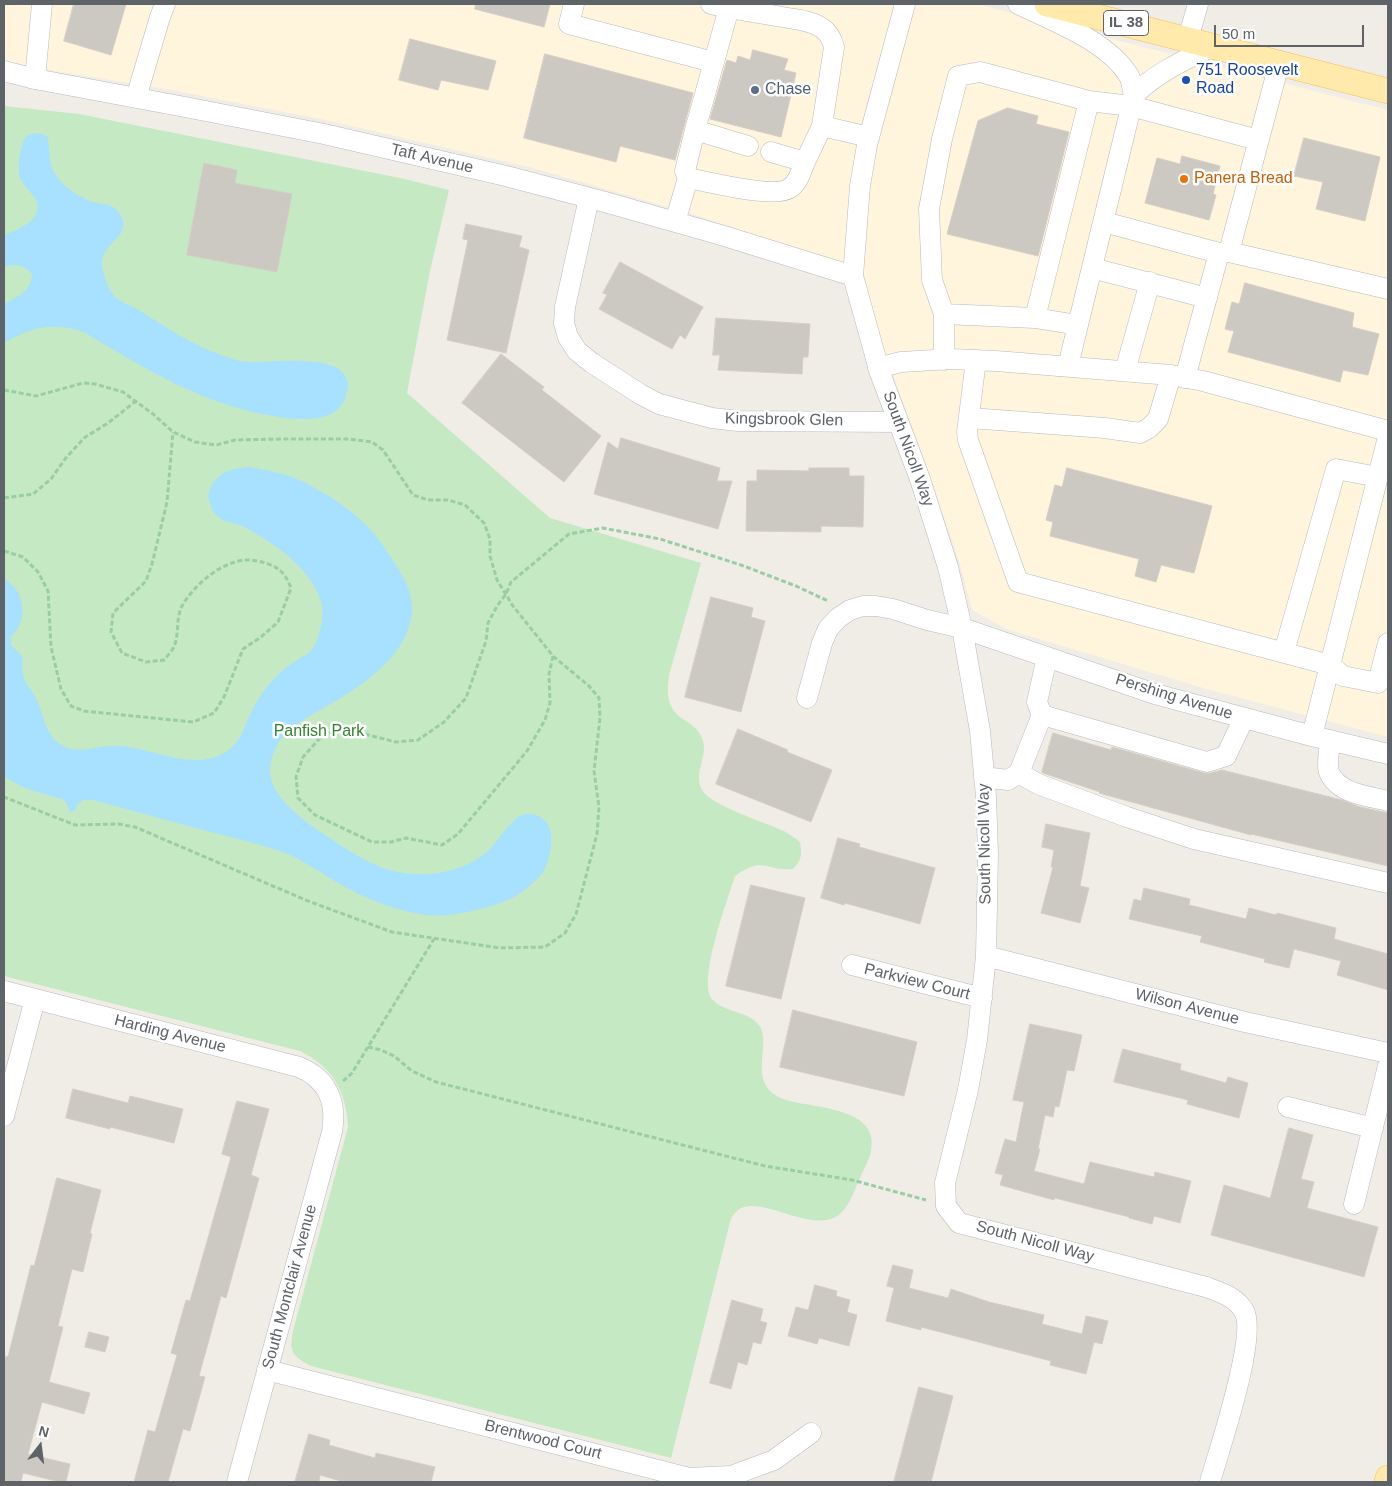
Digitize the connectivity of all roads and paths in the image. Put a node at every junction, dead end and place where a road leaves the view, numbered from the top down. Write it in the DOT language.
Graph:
graph roads {
  1 [pos="42,4"];
  2 [pos="165,4"];
  3 [pos="574,4"];
  4 [pos="904,4"];
  5 [pos="1018,4"];
  6 [pos="1198,4"];
  7 [pos="725,5"];
  8 [pos="1059,5"];
  9 [pos="1188,39"];
  10 [pos="1213,46"];
  11 [pos="713,62"];
  12 [pos="1279,64"];
  13 [pos="4,72"];
  14 [pos="35,80"];
  15 [pos="1388,91"];
  16 [pos="136,98"];
  17 [pos="1132,100"];
  18 [pos="1089,101"];
  19 [pos="822,126"];
  20 [pos="695,130"];
  21 [pos="869,138"];
  22 [pos="1258,140"];
  23 [pos="748,146"];
  24 [pos="771,152"];
  25 [pos="805,162"];
  26 [pos="688,178"];
  27 [pos="589,198"];
  28 [pos="675,222"];
  29 [pos="1104,222"];
  30 [pos="1224,252"];
  31 [pos="1092,268"];
  32 [pos="853,276"];
  33 [pos="1150,282"];
  34 [pos="1388,289"];
  35 [pos="1207,298"];
  36 [pos="944,314"];
  37 [pos="1034,318"];
  38 [pos="1078,325"];
  39 [pos="944,360"];
  40 [pos="976,360"];
  41 [pos="1068,366"];
  42 [pos="878,368"];
  43 [pos="1125,371"];
  44 [pos="1178,376"];
  45 [pos="4,390"];
  46 [pos="136,402"];
  47 [pos="970,418"];
  48 [pos="898,422"];
  49 [pos="1388,431"];
  50 [pos="173,432"];
  51 [pos="1388,437"];
  52 [pos="1378,478"];
  53 [pos="4,498"];
  54 [pos="4,552"];
  55 [pos="506,594"];
  56 [pos="850,610"];
  57 [pos="962,628"];
  58 [pos="1388,643"];
  59 [pos="1284,652"];
  60 [pos="553,656"];
  61 [pos="1047,657"];
  62 [pos="1330,665"];
  63 [pos="1383,684"];
  64 [pos="807,698"];
  65 [pos="1042,715"];
  66 [pos="1244,718"];
  67 [pos="1321,738"];
  68 [pos="1388,754"];
  69 [pos="1019,773"];
  70 [pos="984,777"];
  71 [pos="4,797"];
  72 [pos="1388,800"];
  73 [pos="1388,882"];
  74 [pos="434,939"];
  75 [pos="986,956"];
  76 [pos="852,965"];
  77 [pos="4,991"];
  78 [pos="982,998"];
  79 [pos="35,999"];
  80 [pos="368,1047"];
  81 [pos="1388,1053"];
  82 [pos="1388,1066"];
  83 [pos="327,1092"];
  84 [pos="1288,1107"];
  85 [pos="4,1116"];
  86 [pos="1373,1128"];
  87 [pos="1354,1204"];
  88 [pos="946,1206"];
  89 [pos="267,1370"];
  90 [pos="811,1433"];
  91 [pos="1388,1478"];
  92 [pos="237,1482"];
  93 [pos="1210,1482"];
  94 [pos="1387,1482"];
  1 -- 14 [label="street"];
  2 -- 16 [label="street"];
  3 -- 11 [label="street"];
  4 -- 21 [label="street, South Nicoll Way"];
  5 -- 17 [label="street"];
  6 -- 9 [label="street"];
  7 -- 11 [label="street"];
  7 -- 19 [label="street"];
  8 -- 9 [label="main road, IL 38"];
  9 -- 10 [label="main road, IL 38"];
  10 -- 12 [label="main road, IL 38"];
  10 -- 17 [label="street"];
  11 -- 20 [label="street"];
  12 -- 15 [label="main road, IL 38"];
  12 -- 22 [label="street"];
  13 -- 14 [label="street, Taft Avenue"];
  14 -- 16 [label="street, Taft Avenue"];
  16 -- 27 [label="street, Taft Avenue"];
  17 -- 18 [label="street"];
  17 -- 22 [label="street"];
  17 -- 29 [label="street"];
  18 -- 36 [label="street"];
  18 -- 37 [label="street"];
  19 -- 21 [label="street"];
  19 -- 25 [label="street"];
  20 -- 23 [label="street"];
  20 -- 26 [label="street"];
  21 -- 32 [label="street, South Nicoll Way"];
  22 -- 30 [label="street"];
  24 -- 25 [label="street"];
  25 -- 26 [label="street"];
  26 -- 28 [label="street"];
  27 -- 28 [label="street, Taft Avenue"];
  27 -- 48 [label="street, Kingsbrook Glen"];
  28 -- 32 [label="street, Taft Avenue"];
  29 -- 30 [label="street"];
  29 -- 31 [label="street"];
  30 -- 34 [label="street"];
  30 -- 35 [label="street"];
  31 -- 33 [label="street"];
  31 -- 38 [label="street"];
  32 -- 42 [label="street, South Nicoll Way"];
  33 -- 35 [label="street"];
  33 -- 43 [label="street"];
  35 -- 44 [label="street"];
  36 -- 37 [label="street"];
  36 -- 39 [label="street"];
  37 -- 38 [label="street"];
  38 -- 41 [label="street"];
  39 -- 40 [label="street"];
  39 -- 42 [label="street"];
  40 -- 41 [label="street"];
  40 -- 47 [label="street"];
  41 -- 43 [label="street"];
  42 -- 48 [label="street, South Nicoll Way"];
  43 -- 44 [label="street"];
  44 -- 47 [label="street"];
  44 -- 49 [label="street"];
  45 -- 46 [label="path"];
  46 -- 50 [label="path"];
  46 -- 53 [label="path"];
  47 -- 59 [label="street"];
  48 -- 57 [label="street, South Nicoll Way"];
  50 -- 54 [label="path"];
  50 -- 55 [label="path"];
  51 -- 52 [label="street"];
  52 -- 59 [label="street"];
  52 -- 62 [label="street"];
  55 -- 56 [label="path"];
  55 -- 60 [label="path"];
  55 -- 60 [label="path"];
  56 -- 57 [label="street, Pershing Avenue"];
  56 -- 64 [label="street"];
  57 -- 61 [label="street, Pershing Avenue"];
  57 -- 70 [label="street, South Nicoll Way"];
  58 -- 63 [label="street"];
  59 -- 62 [label="street"];
  60 -- 74 [label="path"];
  61 -- 65 [label="street"];
  61 -- 66 [label="street, Pershing Avenue"];
  62 -- 63 [label="street"];
  62 -- 67 [label="street"];
  65 -- 66 [label="street"];
  65 -- 69 [label="street"];
  66 -- 67 [label="street, Pershing Avenue"];
  67 -- 68 [label="street, Pershing Avenue"];
  67 -- 72 [label="street"];
  69 -- 70 [label="street"];
  69 -- 73 [label="street"];
  70 -- 75 [label="street, South Nicoll Way"];
  71 -- 74 [label="path"];
  74 -- 80 [label="path"];
  75 -- 78 [label="street, South Nicoll Way"];
  75 -- 81 [label="street, Wilson Avenue"];
  76 -- 78 [label="street, Parkview Court"];
  77 -- 79 [label="street, Harding Avenue"];
  78 -- 88 [label="street, South Nicoll Way"];
  79 -- 83 [label="street, Harding Avenue"];
  79 -- 85 [label="street"];
  80 -- 83 [label="path"];
  80 -- 88 [label="path"];
  82 -- 86 [label="street"];
  83 -- 89 [label="street, South Montclair Avenue"];
  84 -- 86 [label="street"];
  86 -- 87 [label="street"];
  88 -- 93 [label="street, South Nicoll Way"];
  89 -- 90 [label="street, Brentwood Court"];
  89 -- 92 [label="street, South Montclair Avenue"];
  91 -- 94 [label="main road"];
}
